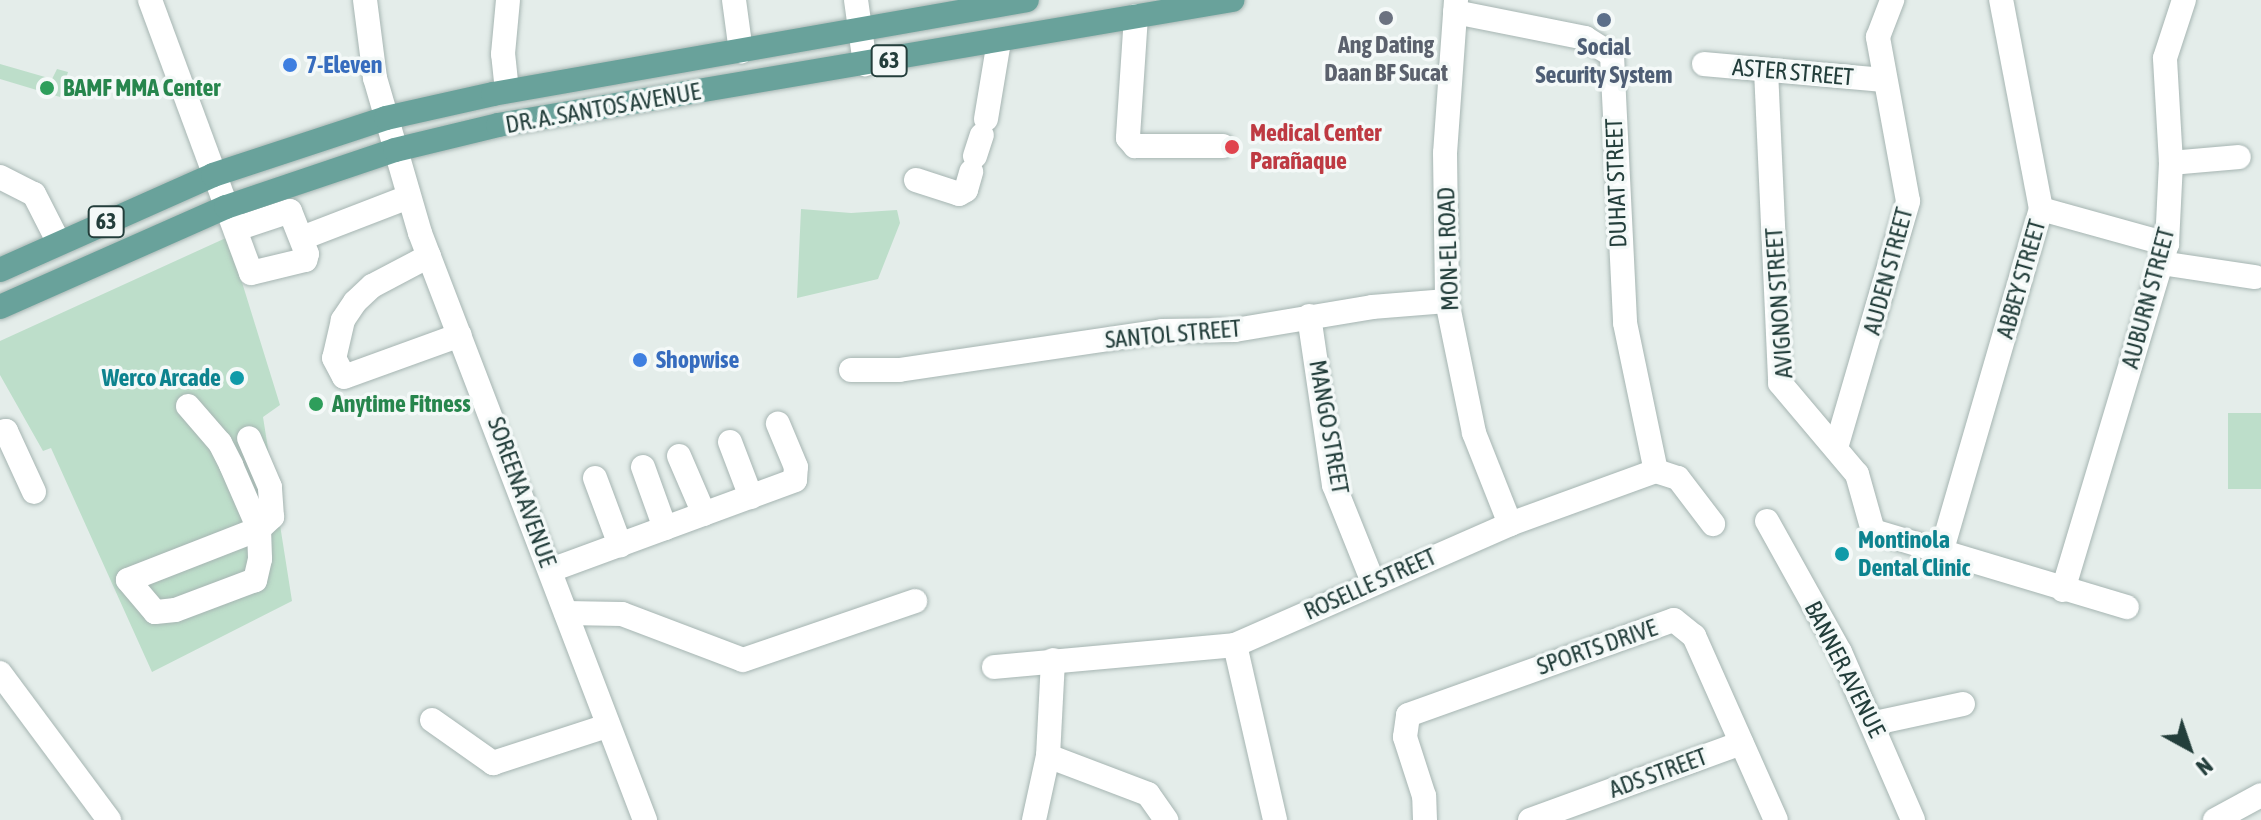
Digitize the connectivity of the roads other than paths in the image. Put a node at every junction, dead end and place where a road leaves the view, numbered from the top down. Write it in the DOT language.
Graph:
graph roads {
  1 [pos="150,0"];
  2 [pos="365,0"];
  3 [pos="508,0"];
  4 [pos="734,0"];
  5 [pos="856,0"];
  6 [pos="1027,0"];
  7 [pos="1232,0"];
  8 [pos="1892,0"];
  9 [pos="2001,0"];
  10 [pos="2184,0"];
  11 [pos="1456,6"];
  12 [pos="1136,16"];
  13 [pos="861,30"];
  14 [pos="999,41"];
  15 [pos="741,52"];
  16 [pos="865,64"];
  17 [pos="1704,64"];
  18 [pos="1766,70"];
  19 [pos="1883,80"];
  20 [pos="507,91"];
  21 [pos="386,118"];
  22 [pos="1223,146"];
  23 [pos="395,150"];
  24 [pos="2239,157"];
  25 [pos="2171,163"];
  26 [pos="213,175"];
  27 [pos="0,177"];
  28 [pos="916,180"];
  29 [pos="408,197"];
  30 [pos="278,202"];
  31 [pos="2041,209"];
  32 [pos="231,218"];
  33 [pos="302,238"];
  34 [pos="59,243"];
  35 [pos="2164,254"];
  36 [pos="429,256"];
  37 [pos="0,270"];
  38 [pos="2255,277"];
  39 [pos="1447,301"];
  40 [pos="0,307"];
  41 [pos="1309,316"];
  42 [pos="460,335"];
  43 [pos="851,370"];
  44 [pos="188,406"];
  45 [pos="778,424"];
  46 [pos="0,432"];
  47 [pos="249,438"];
  48 [pos="730,442"];
  49 [pos="1836,448"];
  50 [pos="679,456"];
  51 [pos="643,467"];
  52 [pos="1656,471"];
  53 [pos="595,478"];
  54 [pos="34,492"];
  55 [pos="751,497"];
  56 [pos="704,514"];
  57 [pos="1767,521"];
  58 [pos="1510,524"];
  59 [pos="1713,524"];
  60 [pos="665,528"];
  61 [pos="259,529"];
  62 [pos="620,545"];
  63 [pos="1941,553"];
  64 [pos="551,570"];
  65 [pos="1373,582"];
  66 [pos="2063,590"];
  67 [pos="915,601"];
  68 [pos="2127,607"];
  69 [pos="566,613"];
  70 [pos="1235,645"];
  71 [pos="1053,660"];
  72 [pos="994,667"];
  73 [pos="0,673"];
  74 [pos="1963,704"];
  75 [pos="432,720"];
  76 [pos="1875,723"];
  77 [pos="607,726"];
  78 [pos="1741,743"];
  79 [pos="1048,756"];
  80 [pos="2261,795"];
  81 [pos="109,820"];
  82 [pos="645,820"];
  83 [pos="1034,820"];
  84 [pos="1166,820"];
  85 [pos="1275,820"];
  86 [pos="1425,820"];
  87 [pos="1530,820"];
  88 [pos="1776,820"];
  89 [pos="1913,820"];
  90 [pos="2215,820"];
  1 -- 26 [label="street"];
  2 -- 21 [label="street, SOREENA AVENUE"];
  3 -- 20 [label="street"];
  4 -- 15 [label="street"];
  5 -- 13 [label="street"];
  6 -- 13 [label="main road, DR. A. SANTOS AVENUE / 63"];
  7 -- 12 [label="main road, DR. A. SANTOS AVENUE / 63"];
  8 -- 19 [label="street, AUDEN STREET"];
  9 -- 31 [label="street, ABBEY STREET"];
  10 -- 25 [label="street, AUBURN STREET"];
  11 -- 39 [label="street, MON-EL ROAD"];
  11 -- 52 [label="street, DUHAT STREET"];
  12 -- 14 [label="main road, DR. A. SANTOS AVENUE / 63"];
  12 -- 22 [label="street"];
  13 -- 15 [label="main road, DR. A. SANTOS AVENUE / 63"];
  13 -- 16 [label="street"];
  14 -- 16 [label="main road, DR. A. SANTOS AVENUE / 63"];
  14 -- 28 [label="street"];
  15 -- 20 [label="main road, DR. A. SANTOS AVENUE / 63"];
  16 -- 23 [label="main road, DR. A. SANTOS AVENUE / 63"];
  17 -- 18 [label="street, ASTER STREET"];
  18 -- 19 [label="street, ASTER STREET"];
  18 -- 49 [label="street, AVIGNON STREET"];
  19 -- 49 [label="street, AUDEN STREET"];
  20 -- 21 [label="main road, DR. A. SANTOS AVENUE / 63"];
  21 -- 23 [label="street, SOREENA AVENUE"];
  21 -- 26 [label="main road, DR. A. SANTOS AVENUE / 63"];
  23 -- 29 [label="street, SOREENA AVENUE"];
  23 -- 30 [label="main road, DR. A. SANTOS AVENUE / 63"];
  24 -- 25 [label="street"];
  25 -- 35 [label="street, AUBURN STREET"];
  26 -- 32 [label="street"];
  26 -- 34 [label="main road, DR. A. SANTOS AVENUE / 63"];
  27 -- 34 [label="street"];
  29 -- 33 [label="street"];
  29 -- 36 [label="street, SOREENA AVENUE"];
  30 -- 32 [label="main road, DR. A. SANTOS AVENUE / 63"];
  30 -- 33 [label="street"];
  31 -- 35 [label="street"];
  31 -- 63 [label="street, ABBEY STREET"];
  32 -- 33 [label="street"];
  32 -- 40 [label="main road, DR. A. SANTOS AVENUE / 63"];
  34 -- 37 [label="main road, DR. A. SANTOS AVENUE / 63"];
  35 -- 38 [label="street"];
  35 -- 66 [label="street, AUBURN STREET"];
  36 -- 42 [label="street, SOREENA AVENUE"];
  36 -- 42 [label="street"];
  39 -- 41 [label="street, SANTOL STREET"];
  39 -- 58 [label="street, MON-EL ROAD"];
  41 -- 43 [label="street, SANTOL STREET"];
  41 -- 65 [label="street, MANGO STREET"];
  42 -- 64 [label="street, SOREENA AVENUE"];
  44 -- 61 [label="street"];
  45 -- 55 [label="street"];
  46 -- 54 [label="street"];
  47 -- 61 [label="street"];
  48 -- 55 [label="street"];
  49 -- 63 [label="street, AVIGNON STREET"];
  50 -- 56 [label="street"];
  51 -- 60 [label="street"];
  52 -- 58 [label="street, ROSELLE STREET"];
  52 -- 59 [label="street"];
  53 -- 62 [label="street"];
  55 -- 56 [label="street"];
  56 -- 60 [label="street"];
  57 -- 76 [label="street, BANNER AVENUE"];
  58 -- 65 [label="street, ROSELLE STREET"];
  60 -- 62 [label="street"];
  61 -- 61 [label="street"];
  62 -- 64 [label="street"];
  63 -- 66 [label="street, AVIGNON STREET"];
  64 -- 69 [label="street, SOREENA AVENUE"];
  65 -- 70 [label="street, ROSELLE STREET"];
  66 -- 68 [label="street, AVIGNON STREET"];
  67 -- 69 [label="street"];
  69 -- 77 [label="street, SOREENA AVENUE"];
  70 -- 71 [label="street, ROSELLE STREET"];
  70 -- 85 [label="street"];
  71 -- 72 [label="street, ROSELLE STREET"];
  71 -- 79 [label="street"];
  73 -- 81 [label="street"];
  74 -- 76 [label="street"];
  75 -- 77 [label="street"];
  76 -- 89 [label="street, BANNER AVENUE"];
  77 -- 82 [label="street, SOREENA AVENUE"];
  78 -- 86 [label="street, SPORTS DRIVE"];
  78 -- 87 [label="street, ADS STREET"];
  78 -- 88 [label="street, SPORTS DRIVE"];
  79 -- 83 [label="street"];
  79 -- 84 [label="street"];
  80 -- 90 [label="street"];
}
